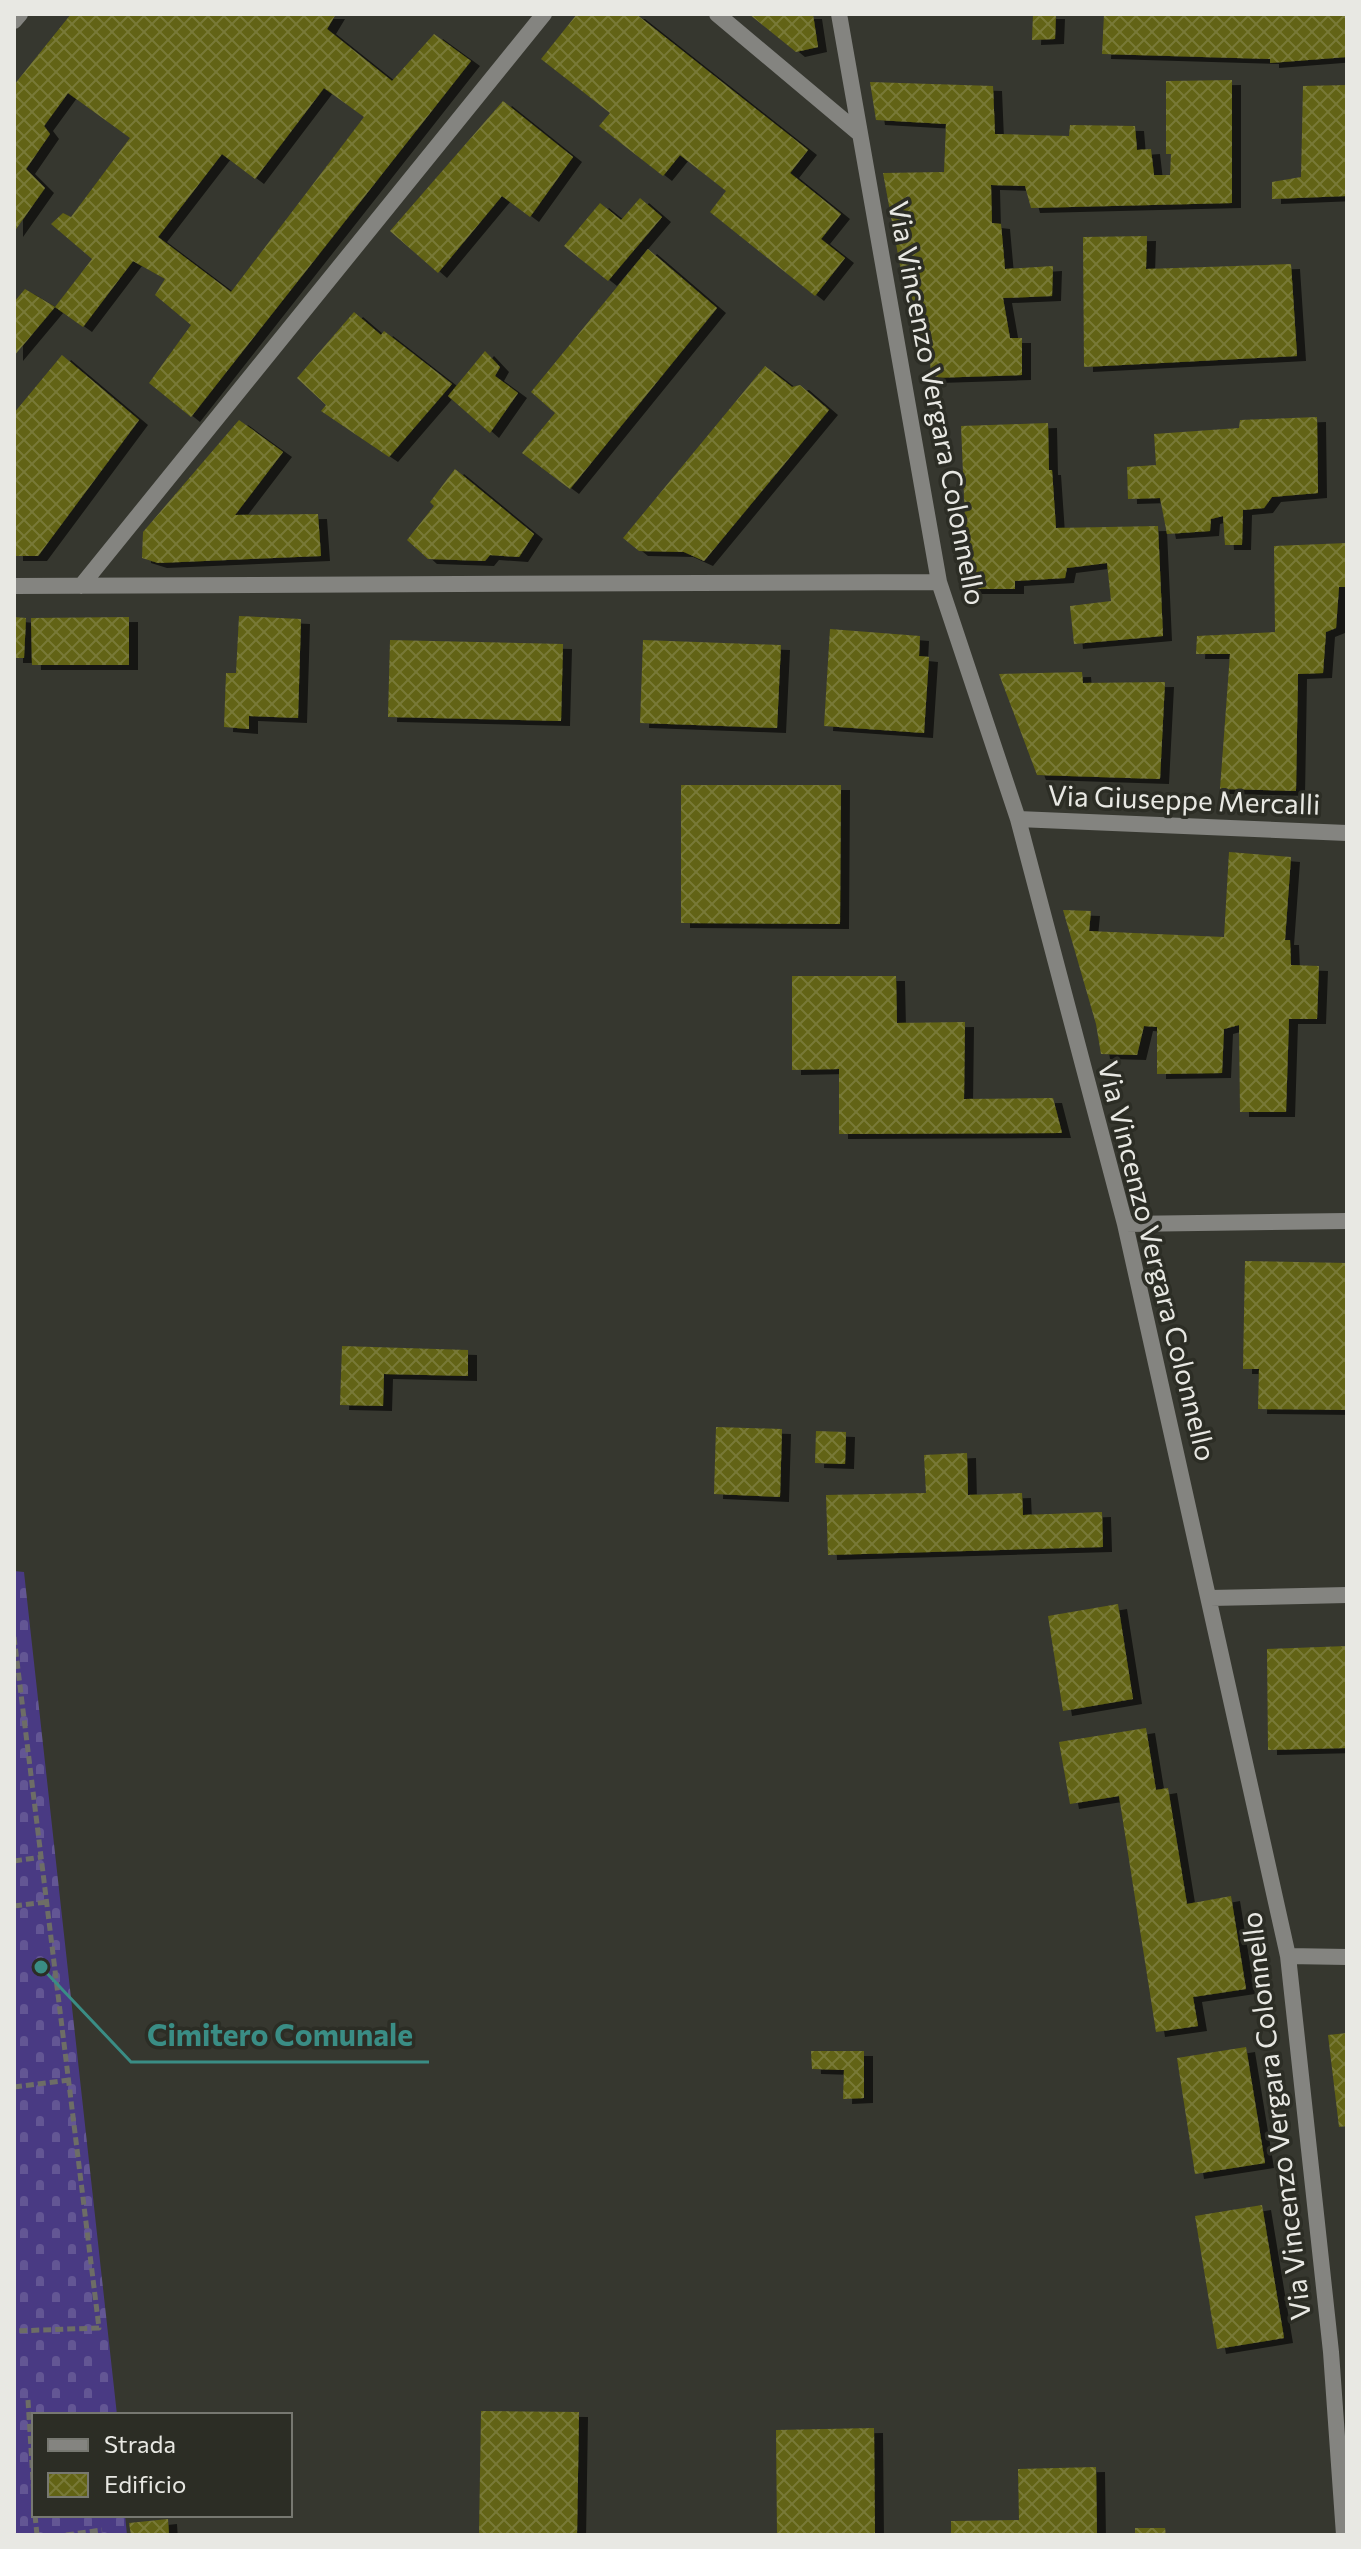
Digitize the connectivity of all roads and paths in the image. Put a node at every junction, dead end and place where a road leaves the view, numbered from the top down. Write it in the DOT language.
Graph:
graph roads {
  1 [pos="20,14"];
  2 [pos="544,14"];
  3 [pos="717,14"];
  4 [pos="839,14"];
  5 [pos="14,21"];
  6 [pos="860,134"];
  7 [pos="939,582"];
  8 [pos="14,586"];
  9 [pos="81,586"];
  10 [pos="1018,819"];
  11 [pos="1347,833"];
  12 [pos="1347,1221"];
  13 [pos="1125,1224"];
  14 [pos="1347,1595"];
  15 [pos="1210,1598"];
  16 [pos="14,1637"];
  17 [pos="42,1857"];
  18 [pos="14,1861"];
  19 [pos="47,1902"];
  20 [pos="14,1906"];
  21 [pos="1288,1956"];
  22 [pos="1347,1957"];
  23 [pos="69,2080"];
  24 [pos="14,2087"];
  25 [pos="14,2331"];
  26 [pos="1339,2352"];
  27 [pos="28,2400"];
  28 [pos="32,2465"];
  29 [pos="102,2530"];
  30 [pos="66,2535"];
  31 [pos="1344,2535"];
  1 -- 5 [label="street"];
  2 -- 9 [label="street"];
  3 -- 6 [label="street"];
  4 -- 6 [label="street, Via Vincenzo Vergara Colonnello"];
  6 -- 7 [label="street, Via Vincenzo Vergara Colonnello"];
  7 -- 9 [label="street"];
  7 -- 10 [label="street, Via Vincenzo Vergara Colonnello"];
  8 -- 9 [label="street"];
  10 -- 11 [label="street, Via Giuseppe Mercalli"];
  10 -- 13 [label="street, Via Vincenzo Vergara Colonnello"];
  12 -- 13 [label="street"];
  13 -- 15 [label="street, Via Vincenzo Vergara Colonnello"];
  14 -- 15 [label="street"];
  15 -- 21 [label="street, Via Vincenzo Vergara Colonnello"];
  16 -- 17 [label="path"];
  17 -- 18 [label="path"];
  17 -- 19 [label="path"];
  19 -- 20 [label="path"];
  19 -- 23 [label="path"];
  21 -- 22 [label="street"];
  21 -- 26 [label="street, Via Vincenzo Vergara Colonnello"];
  23 -- 24 [label="path"];
  23 -- 25 [label="path"];
  26 -- 31 [label="street, Via Vincenzo Vergara Colonnello"];
  27 -- 28 [label="path"];
  29 -- 30 [label="path"];
}
